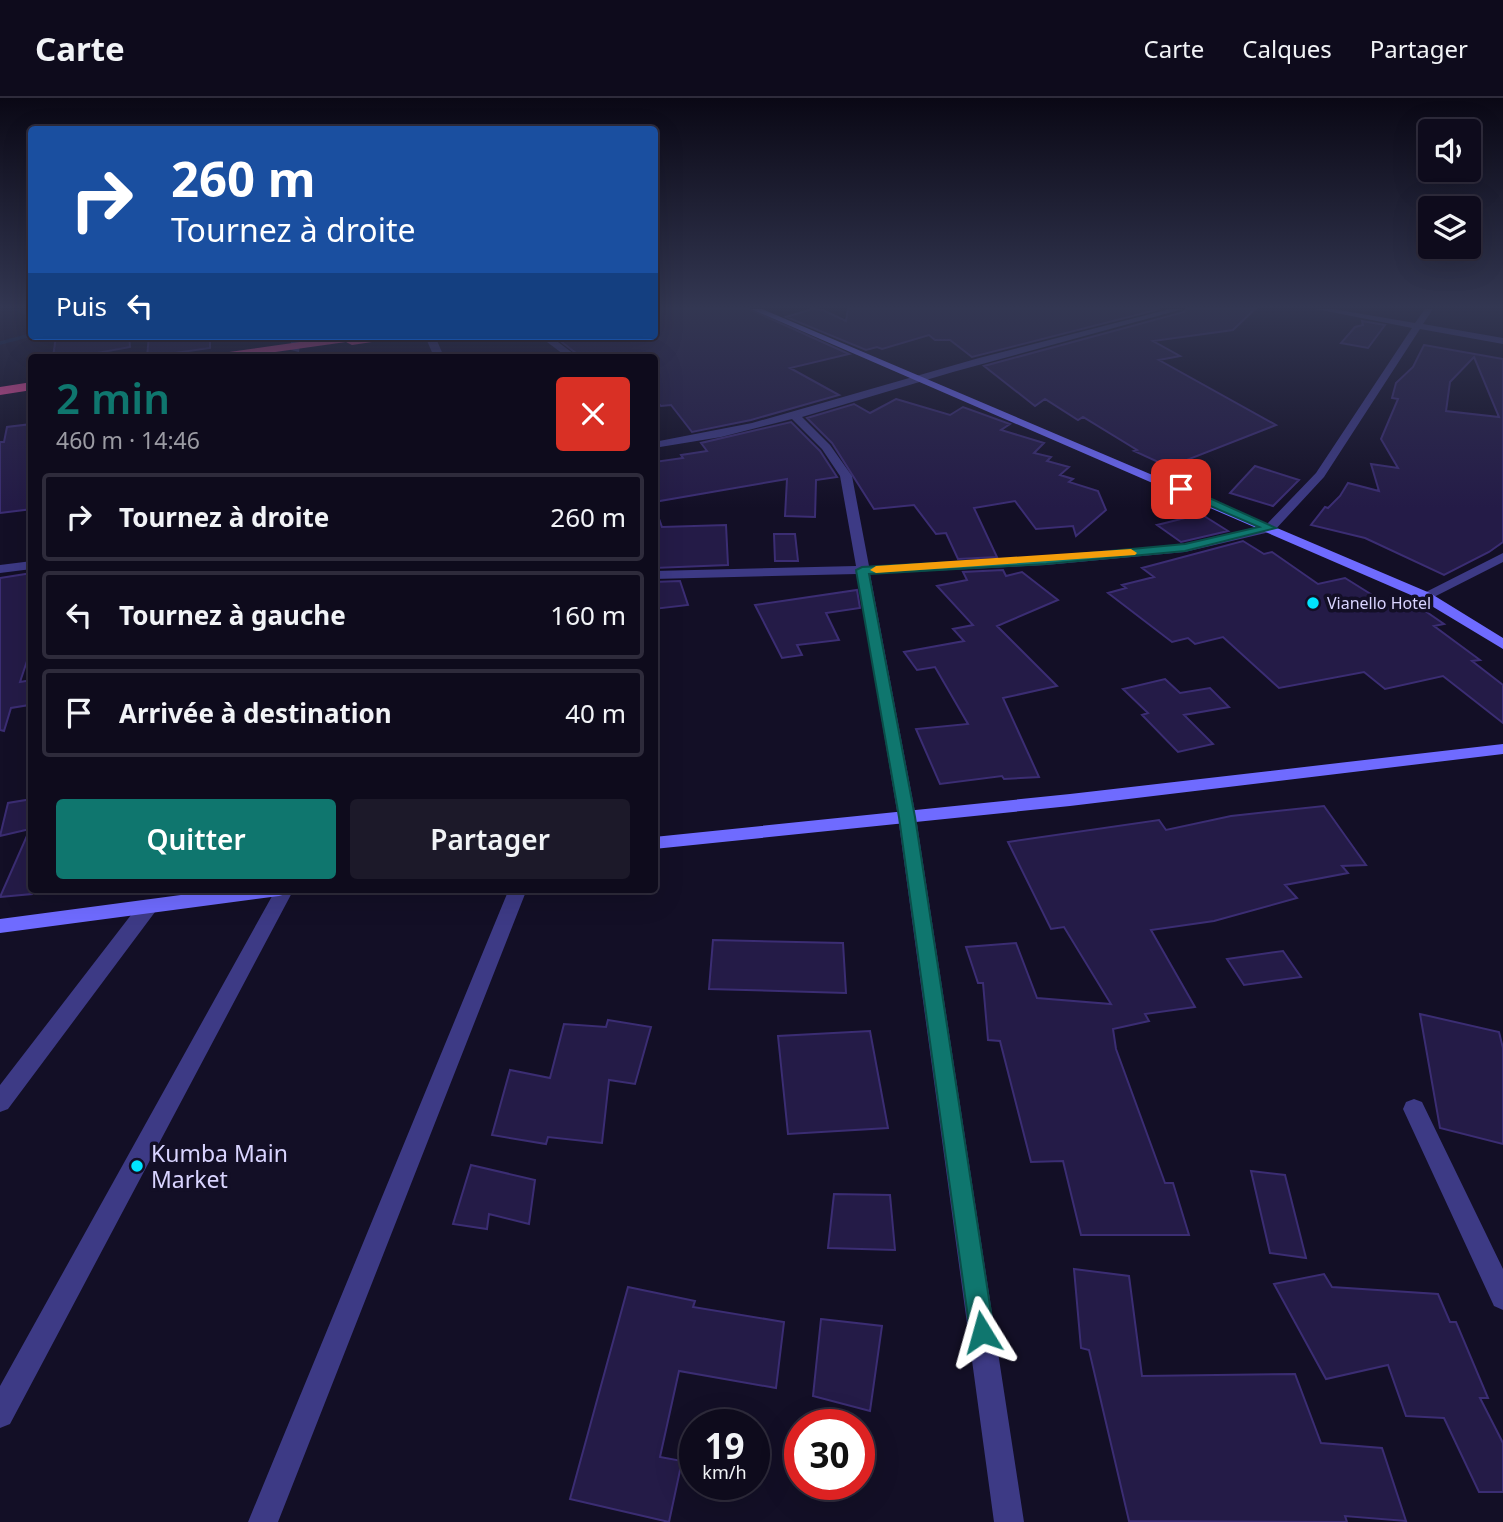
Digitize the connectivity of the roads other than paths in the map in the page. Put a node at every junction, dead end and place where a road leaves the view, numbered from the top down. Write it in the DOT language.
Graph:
graph roads {
  1 [pos="913,375"];
  2 [pos="929,375"];
  3 [pos="1386,375"];
  4 [pos="919,378"];
  5 [pos="28,384"];
  6 [pos="0,388"];
  7 [pos="794,416"];
  8 [pos="658,444"];
  9 [pos="1270,528"];
  10 [pos="1503,557"];
  11 [pos="28,566"];
  12 [pos="0,569"];
  13 [pos="862,570"];
  14 [pos="658,575"];
  15 [pos="1425,596"];
  16 [pos="1503,645"];
  17 [pos="1503,749"];
  18 [pos="907,817"];
  19 [pos="658,843"];
  20 [pos="231,893"];
  21 [pos="283,893"];
  22 [pos="516,893"];
  23 [pos="148,907"];
  24 [pos="0,926"];
  25 [pos="0,1102"];
  26 [pos="1414,1109"];
  27 [pos="1503,1297"];
  28 [pos="0,1414"];
  29 [pos="263,1522"];
  30 [pos="1009,1522"];
  1 -- 4 [label="street"];
  2 -- 4 [label="street"];
  3 -- 9 [label="street"];
  4 -- 7 [label="street"];
  4 -- 9 [label="street"];
  5 -- 6 [label="highway"];
  7 -- 8 [label="street"];
  7 -- 13 [label="street"];
  9 -- 13 [label="street"];
  9 -- 15 [label="street"];
  10 -- 15 [label="street"];
  11 -- 12 [label="street"];
  13 -- 14 [label="street"];
  13 -- 18 [label="street"];
  15 -- 16 [label="street"];
  17 -- 18 [label="street"];
  18 -- 19 [label="street"];
  18 -- 30 [label="street"];
  20 -- 23 [label="street"];
  21 -- 28 [label="street"];
  22 -- 29 [label="street"];
  23 -- 24 [label="street"];
  23 -- 25 [label="street"];
  26 -- 27 [label="street"];
}
